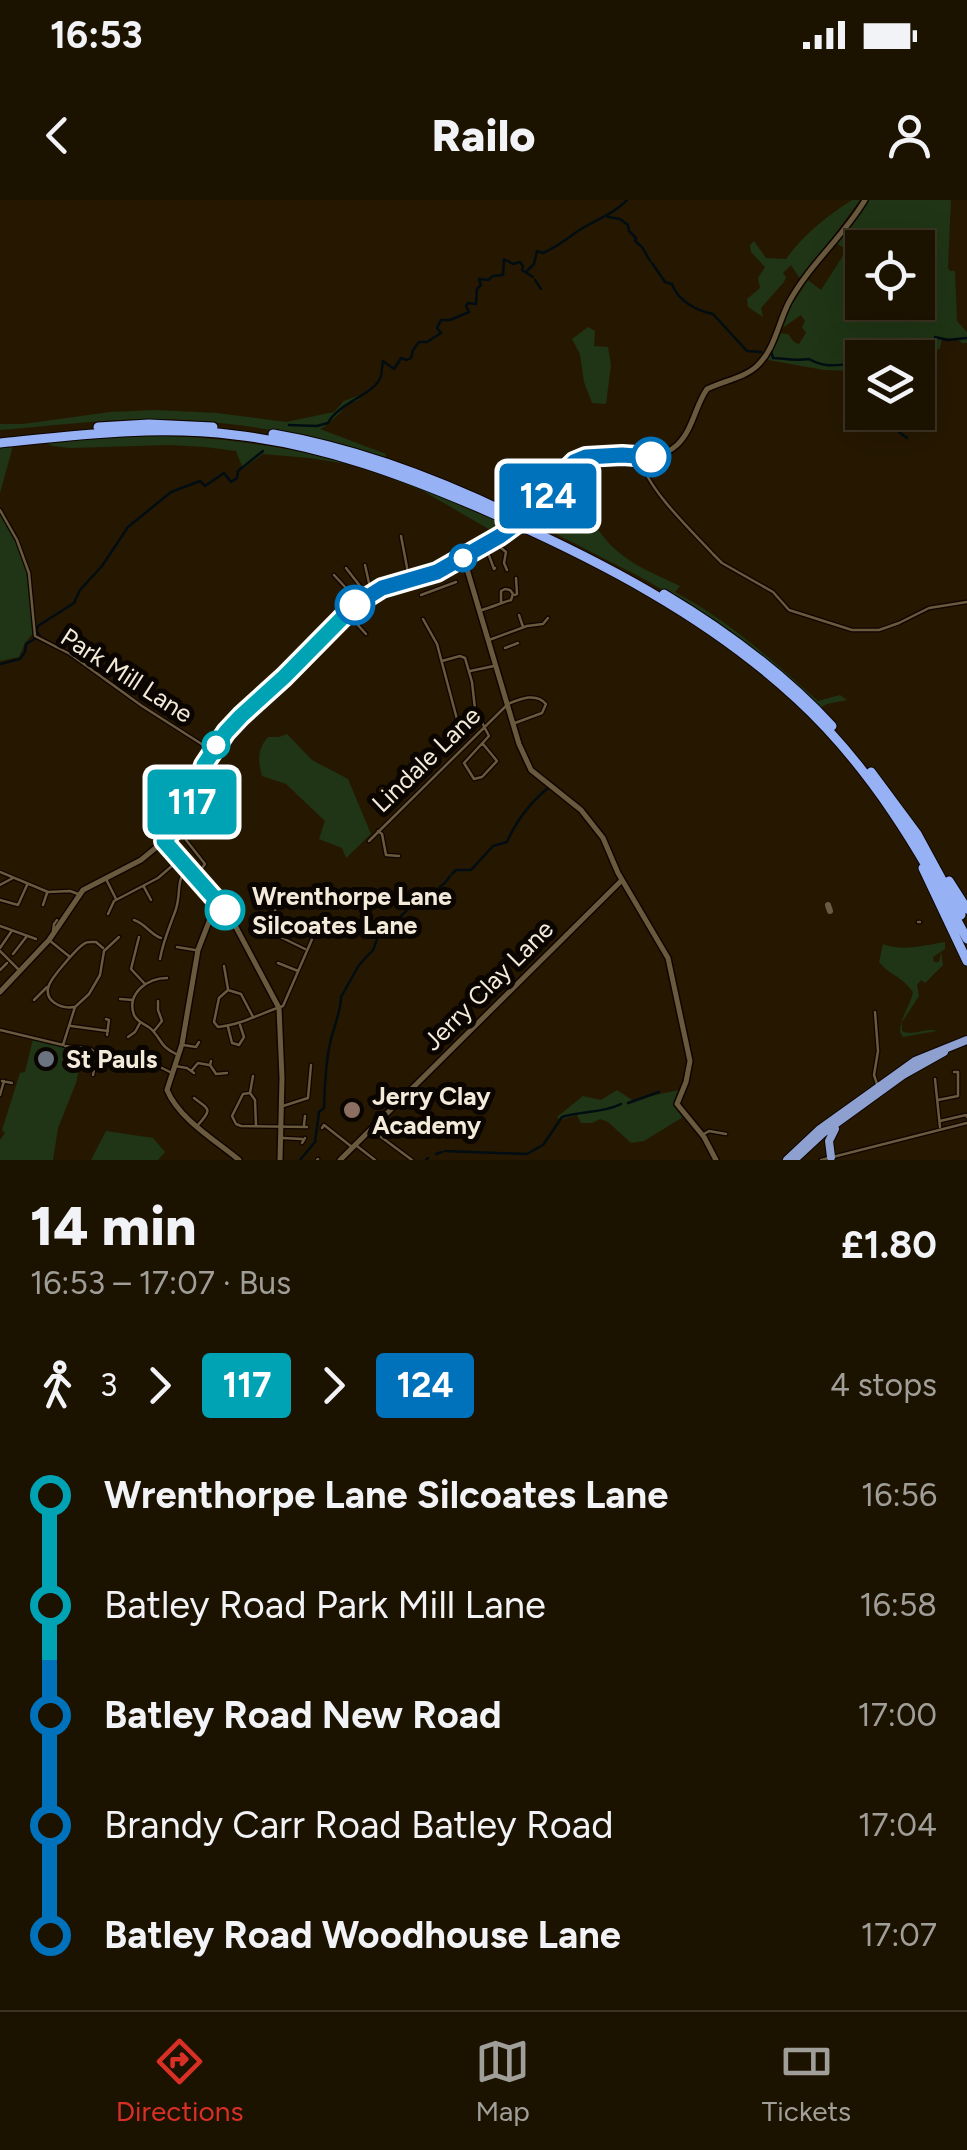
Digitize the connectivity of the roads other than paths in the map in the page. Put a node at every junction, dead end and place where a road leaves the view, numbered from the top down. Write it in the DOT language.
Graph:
graph roads {
  1 [pos="865,200"];
  2 [pos="0,440"];
  3 [pos="640,458"];
  4 [pos="0,510"];
  5 [pos="402,536"];
  6 [pos="488,546"];
  7 [pos="462,559"];
  8 [pos="346,568"];
  9 [pos="365,568"];
  10 [pos="496,568"];
  11 [pos="507,570"];
  12 [pos="334,576"];
  13 [pos="516,578"];
  14 [pos="409,580"];
  15 [pos="456,582"];
  16 [pos="370,595"];
  17 [pos="421,595"];
  18 [pos="512,596"];
  19 [pos="359,602"];
  20 [pos="967,602"];
  21 [pos="501,603"];
  22 [pos="479,610"];
  23 [pos="346,612"];
  24 [pos="520,615"];
  25 [pos="422,618"];
  26 [pos="548,618"];
  27 [pos="525,627"];
  28 [pos="366,634"];
  29 [pos="503,636"];
  30 [pos="488,640"];
  31 [pos="518,643"];
  32 [pos="442,661"];
  33 [pos="496,665"];
  34 [pos="470,672"];
  35 [pos="508,704"];
  36 [pos="477,715"];
  37 [pos="817,715"];
  38 [pos="514,724"];
  39 [pos="483,727"];
  40 [pos="483,744"];
  41 [pos="212,750"];
  42 [pos="474,779"];
  43 [pos="472,787"];
  44 [pos="185,816"];
  45 [pos="900,821"];
  46 [pos="205,824"];
  47 [pos="216,825"];
  48 [pos="187,832"];
  49 [pos="210,832"];
  50 [pos="377,832"];
  51 [pos="917,834"];
  52 [pos="186,840"];
  53 [pos="164,841"];
  54 [pos="369,841"];
  55 [pos="180,843"];
  56 [pos="399,856"];
  57 [pos="180,859"];
  58 [pos="186,866"];
  59 [pos="0,872"];
  60 [pos="196,876"];
  61 [pos="15,878"];
  62 [pos="105,878"];
  63 [pos="622,880"];
  64 [pos="28,883"];
  65 [pos="0,884"];
  66 [pos="144,886"];
  67 [pos="48,892"];
  68 [pos="263,892"];
  69 [pos="80,895"];
  70 [pos="0,900"];
  71 [pos="116,900"];
  72 [pos="151,901"];
  73 [pos="217,901"];
  74 [pos="43,905"];
  75 [pos="967,909"];
  76 [pos="108,915"];
  77 [pos="57,920"];
  78 [pos="0,926"];
  79 [pos="967,927"];
  80 [pos="137,928"];
  81 [pos="12,930"];
  82 [pos="54,932"];
  83 [pos="28,935"];
  84 [pos="119,937"];
  85 [pos="313,937"];
  86 [pos="36,938"];
  87 [pos="138,938"];
  88 [pos="164,939"];
  89 [pos="49,940"];
  90 [pos="967,940"];
  91 [pos="105,947"];
  92 [pos="177,947"];
  93 [pos="0,950"];
  94 [pos="198,950"];
  95 [pos="307,950"];
  96 [pos="161,951"];
  97 [pos="169,952"];
  98 [pos="13,954"];
  99 [pos="71,958"];
  100 [pos="160,959"];
  101 [pos="967,960"];
  102 [pos="7,963"];
  103 [pos="278,963"];
  104 [pos="224,966"];
  105 [pos="0,970"];
  106 [pos="161,971"];
  107 [pos="298,971"];
  108 [pos="21,972"];
  109 [pos="144,983"];
  110 [pos="47,990"];
  111 [pos="228,990"];
  112 [pos="0,992"];
  113 [pos="122,997"];
  114 [pos="34,1000"];
  115 [pos="134,1000"];
  116 [pos="159,1002"];
  117 [pos="75,1007"];
  118 [pos="279,1008"];
  119 [pos="67,1009"];
  120 [pos="874,1012"];
  121 [pos="72,1013"];
  122 [pos="253,1018"];
  123 [pos="106,1019"];
  124 [pos="140,1023"];
  125 [pos="240,1024"];
  126 [pos="71,1026"];
  127 [pos="228,1026"];
  128 [pos="0,1030"];
  129 [pos="154,1031"];
  130 [pos="128,1036"];
  131 [pos="199,1042"];
  132 [pos="967,1042"];
  133 [pos="182,1044"];
  134 [pos="63,1045"];
  135 [pos="135,1055"];
  136 [pos="178,1055"];
  137 [pos="114,1059"];
  138 [pos="134,1063"];
  139 [pos="311,1066"];
  140 [pos="173,1069"];
  141 [pos="954,1072"];
  142 [pos="216,1074"];
  143 [pos="227,1074"];
  144 [pos="93,1075"];
  145 [pos="904,1075"];
  146 [pos="253,1076"];
  147 [pos="935,1079"];
  148 [pos="3,1081"];
  149 [pos="880,1082"];
  150 [pos="12,1083"];
  151 [pos="215,1084"];
  152 [pos="250,1093"];
  153 [pos="0,1096"];
  154 [pos="193,1097"];
  155 [pos="6,1098"];
  156 [pos="937,1100"];
  157 [pos="213,1105"];
  158 [pos="282,1106"];
  159 [pos="207,1108"];
  160 [pos="305,1116"];
  161 [pos="848,1116"];
  162 [pos="967,1117"];
  163 [pos="939,1121"];
  164 [pos="967,1124"];
  165 [pos="197,1126"];
  166 [pos="256,1126"];
  167 [pos="282,1126"];
  168 [pos="322,1128"];
  169 [pos="820,1129"];
  170 [pos="371,1130"];
  171 [pos="940,1130"];
  172 [pos="726,1134"];
  173 [pos="702,1136"];
  174 [pos="282,1138"];
  175 [pos="303,1140"];
  176 [pos="354,1146"];
  177 [pos="854,1152"];
  178 [pos="417,1155"];
  179 [pos="832,1158"];
  180 [pos="239,1160"];
  181 [pos="280,1160"];
  182 [pos="340,1160"];
  183 [pos="374,1160"];
  184 [pos="412,1160"];
  185 [pos="716,1160"];
  186 [pos="779,1160"];
  187 [pos="793,1160"];
  188 [pos="821,1160"];
  189 [pos="854,1160"];
  1 -- 3 [label="street"];
  2 -- 37 [label="highway"];
  3 -- 6 [label="street, bridge"];
  3 -- 20 [label="street"];
  4 -- 41 [label="street, Park Mill Lane"];
  5 -- 14 [label="street"];
  6 -- 7 [label="street"];
  6 -- 10 [label="street"];
  6 -- 11 [label="street"];
  7 -- 14 [label="street"];
  7 -- 22 [label="street"];
  8 -- 16 [label="street"];
  9 -- 16 [label="street"];
  12 -- 19 [label="street"];
  13 -- 18 [label="street"];
  14 -- 16 [label="street"];
  15 -- 17 [label="street"];
  16 -- 19 [label="street"];
  18 -- 21 [label="street"];
  18 -- 21 [label="street"];
  19 -- 23 [label="street"];
  21 -- 22 [label="street"];
  22 -- 30 [label="street"];
  23 -- 28 [label="street"];
  23 -- 41 [label="street"];
  24 -- 27 [label="street"];
  25 -- 32 [label="street"];
  26 -- 27 [label="street"];
  27 -- 29 [label="street"];
  29 -- 30 [label="street"];
  29 -- 31 [label="street"];
  30 -- 33 [label="street"];
  32 -- 34 [label="street"];
  32 -- 36 [label="street"];
  33 -- 34 [label="street"];
  33 -- 35 [label="street"];
  34 -- 36 [label="street"];
  35 -- 38 [label="street"];
  35 -- 38 [label="street"];
  35 -- 39 [label="street, Lindale Lane"];
  36 -- 39 [label="street"];
  37 -- 45 [label="highway"];
  37 -- 51 [label="highway"];
  38 -- 63 [label="street"];
  39 -- 40 [label="street"];
  39 -- 50 [label="street, Lindale Lane"];
  40 -- 42 [label="street"];
  40 -- 42 [label="street"];
  41 -- 44 [label="street"];
  42 -- 43 [label="street"];
  44 -- 46 [label="street"];
  44 -- 53 [label="street"];
  45 -- 90 [label="highway"];
  45 -- 101 [label="highway"];
  46 -- 47 [label="street"];
  46 -- 49 [label="street"];
  48 -- 52 [label="street"];
  50 -- 54 [label="street, Lindale Lane"];
  50 -- 56 [label="street"];
  51 -- 75 [label="highway"];
  51 -- 79 [label="highway"];
  52 -- 55 [label="street"];
  52 -- 60 [label="street"];
  53 -- 57 [label="street"];
  53 -- 62 [label="street"];
  57 -- 58 [label="street"];
  57 -- 66 [label="street"];
  58 -- 60 [label="street"];
  58 -- 88 [label="street"];
  59 -- 61 [label="street"];
  60 -- 73 [label="street"];
  61 -- 64 [label="street"];
  61 -- 65 [label="street"];
  62 -- 69 [label="street"];
  62 -- 71 [label="street"];
  63 -- 170 [label="street, Jerry Clay Lane"];
  63 -- 173 [label="street"];
  64 -- 67 [label="street"];
  64 -- 70 [label="street"];
  66 -- 71 [label="street"];
  66 -- 72 [label="street"];
  67 -- 69 [label="street"];
  67 -- 74 [label="street"];
  68 -- 95 [label="street"];
  69 -- 82 [label="street"];
  71 -- 76 [label="street"];
  73 -- 94 [label="street"];
  73 -- 118 [label="street"];
  77 -- 82 [label="street"];
  78 -- 81 [label="street"];
  80 -- 88 [label="street"];
  81 -- 83 [label="street"];
  81 -- 93 [label="street"];
  82 -- 89 [label="street"];
  83 -- 86 [label="street"];
  83 -- 98 [label="street"];
  84 -- 91 [label="street"];
  85 -- 95 [label="street"];
  87 -- 109 [label="street"];
  88 -- 96 [label="street"];
  89 -- 99 [label="street"];
  89 -- 108 [label="street"];
  91 -- 99 [label="street"];
  91 -- 117 [label="street"];
  92 -- 94 [label="street"];
  93 -- 108 [label="street"];
  94 -- 133 [label="street"];
  95 -- 107 [label="street"];
  96 -- 97 [label="street"];
  96 -- 100 [label="street"];
  99 -- 110 [label="street"];
  102 -- 105 [label="street"];
  103 -- 107 [label="street"];
  104 -- 111 [label="street"];
  106 -- 109 [label="street"];
  107 -- 118 [label="street"];
  108 -- 112 [label="street"];
  109 -- 115 [label="street"];
  110 -- 114 [label="street"];
  110 -- 119 [label="street"];
  111 -- 122 [label="street"];
  111 -- 127 [label="street"];
  113 -- 115 [label="street"];
  115 -- 124 [label="street"];
  116 -- 129 [label="street"];
  117 -- 119 [label="street"];
  117 -- 121 [label="street"];
  118 -- 122 [label="street"];
  118 -- 158 [label="street"];
  119 -- 121 [label="street"];
  120 -- 149 [label="street"];
  121 -- 126 [label="street"];
  122 -- 125 [label="street"];
  123 -- 126 [label="street"];
  124 -- 129 [label="street"];
  124 -- 130 [label="street"];
  125 -- 127 [label="street"];
  125 -- 127 [label="street"];
  126 -- 134 [label="street"];
  128 -- 134 [label="street"];
  129 -- 136 [label="street"];
  131 -- 133 [label="street"];
  132 -- 145 [label="highway"];
  132 -- 149 [label="highway"];
  133 -- 136 [label="street"];
  134 -- 144 [label="street"];
  135 -- 137 [label="street"];
  135 -- 138 [label="street"];
  135 -- 140 [label="street"];
  136 -- 140 [label="street"];
  139 -- 158 [label="street"];
  140 -- 142 [label="street"];
  140 -- 165 [label="street"];
  141 -- 156 [label="street"];
  142 -- 143 [label="street"];
  142 -- 151 [label="street"];
  145 -- 149 [label="street"];
  145 -- 161 [label="highway"];
  146 -- 152 [label="street"];
  147 -- 156 [label="street"];
  148 -- 150 [label="street"];
  148 -- 153 [label="street"];
  149 -- 169 [label="highway"];
  152 -- 166 [label="street"];
  152 -- 166 [label="street"];
  153 -- 155 [label="street"];
  154 -- 159 [label="street"];
  156 -- 163 [label="street"];
  157 -- 159 [label="street"];
  158 -- 167 [label="street"];
  159 -- 165 [label="street"];
  160 -- 167 [label="street"];
  161 -- 179 [label="highway"];
  161 -- 187 [label="highway"];
  162 -- 163 [label="street"];
  163 -- 171 [label="street"];
  164 -- 171 [label="street"];
  165 -- 180 [label="street"];
  166 -- 167 [label="street"];
  167 -- 174 [label="street"];
  168 -- 176 [label="street"];
  169 -- 186 [label="highway"];
  169 -- 187 [label="highway"];
  170 -- 176 [label="street, Jerry Clay Lane"];
  170 -- 184 [label="street"];
  171 -- 177 [label="street"];
  172 -- 173 [label="street"];
  173 -- 185 [label="street"];
  174 -- 175 [label="street"];
  174 -- 181 [label="street"];
  176 -- 182 [label="street, Jerry Clay Lane"];
  176 -- 183 [label="street"];
  177 -- 179 [label="street"];
  177 -- 189 [label="street"];
  178 -- 184 [label="street"];
  179 -- 187 [label="highway"];
  179 -- 188 [label="street"];
}
